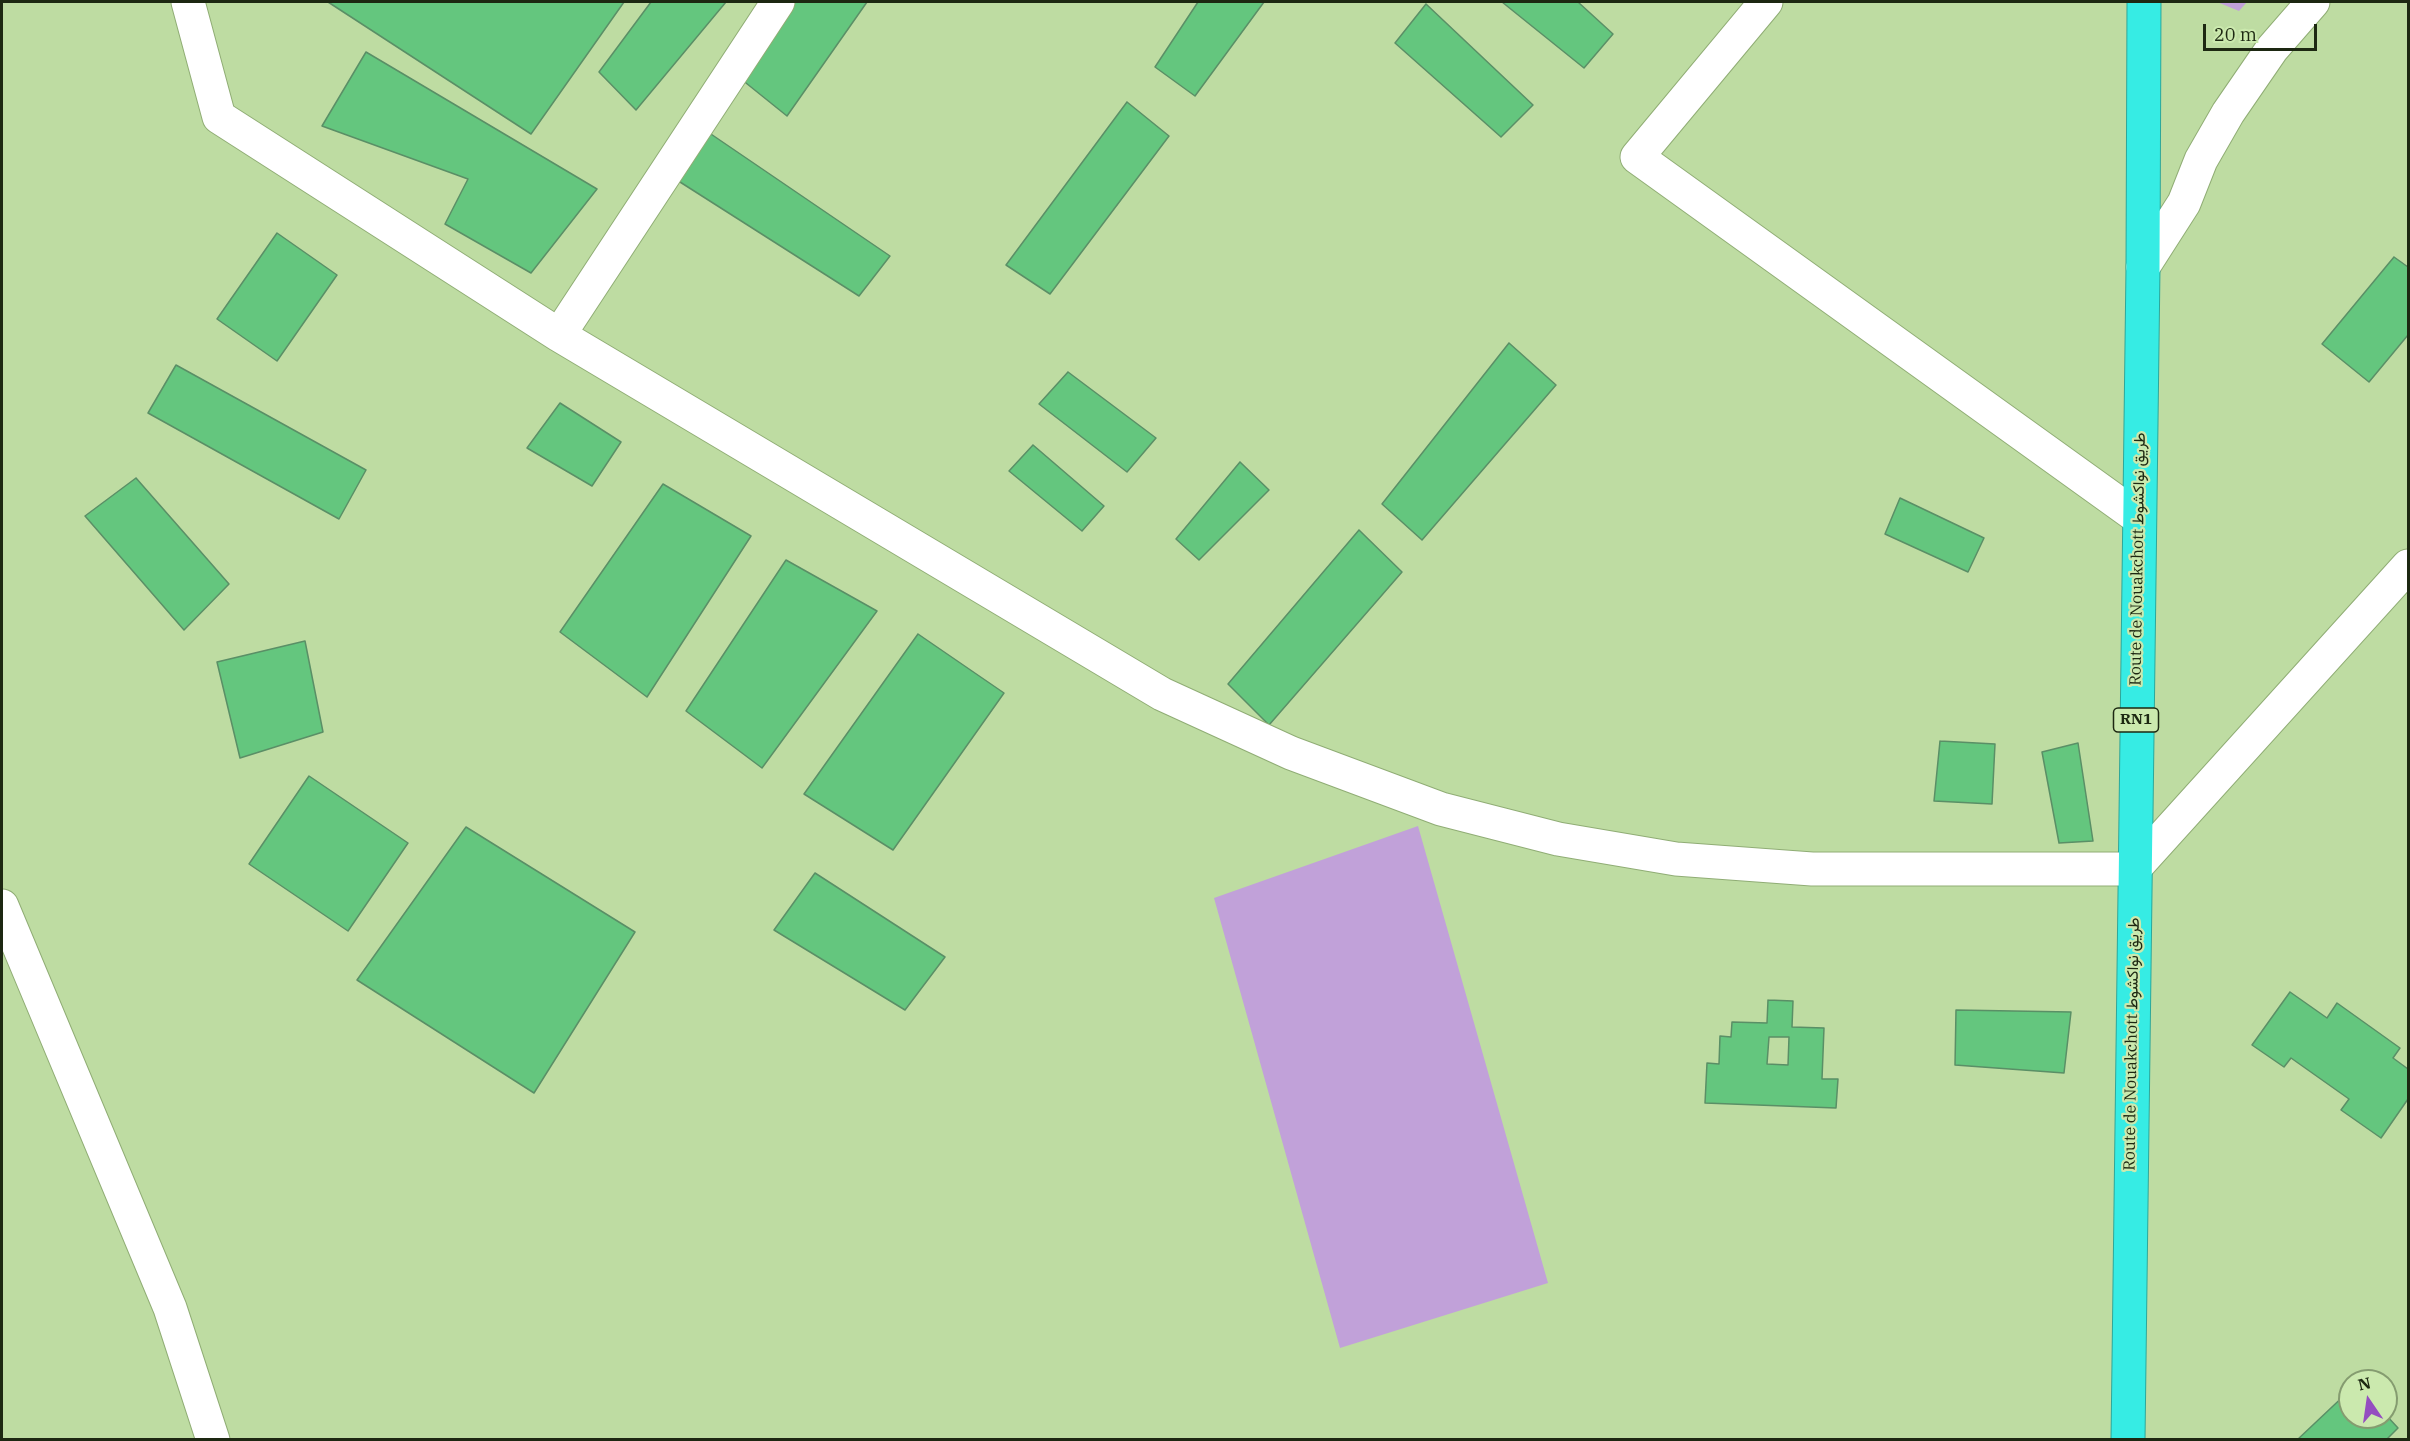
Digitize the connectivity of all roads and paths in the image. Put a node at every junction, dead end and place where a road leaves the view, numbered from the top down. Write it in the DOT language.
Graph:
graph roads {
  1 [pos="188,2"];
  2 [pos="778,2"];
  3 [pos="1766,2"];
  4 [pos="2144,2"];
  5 [pos="2313,2"];
  6 [pos="2143,267"];
  7 [pos="559,335"];
  8 [pos="2139,518"];
  9 [pos="2409,566"];
  10 [pos="2134,869"];
  11 [pos="2,906"];
  12 [pos="213,1440"];
  13 [pos="2128,1440"];
  1 -- 7 [label="street"];
  2 -- 7 [label="street"];
  3 -- 8 [label="street"];
  4 -- 6 [label="highway, Route de Nouakchott طريق نواكشوط / RN1"];
  5 -- 6 [label="street"];
  6 -- 8 [label="highway, Route de Nouakchott طريق نواكشوط / RN1"];
  7 -- 10 [label="street"];
  8 -- 10 [label="highway, Route de Nouakchott طريق نواكشوط / RN1"];
  9 -- 10 [label="street"];
  10 -- 13 [label="highway, Route de Nouakchott طريق نواكشوط / RN1"];
  11 -- 12 [label="street"];
}
